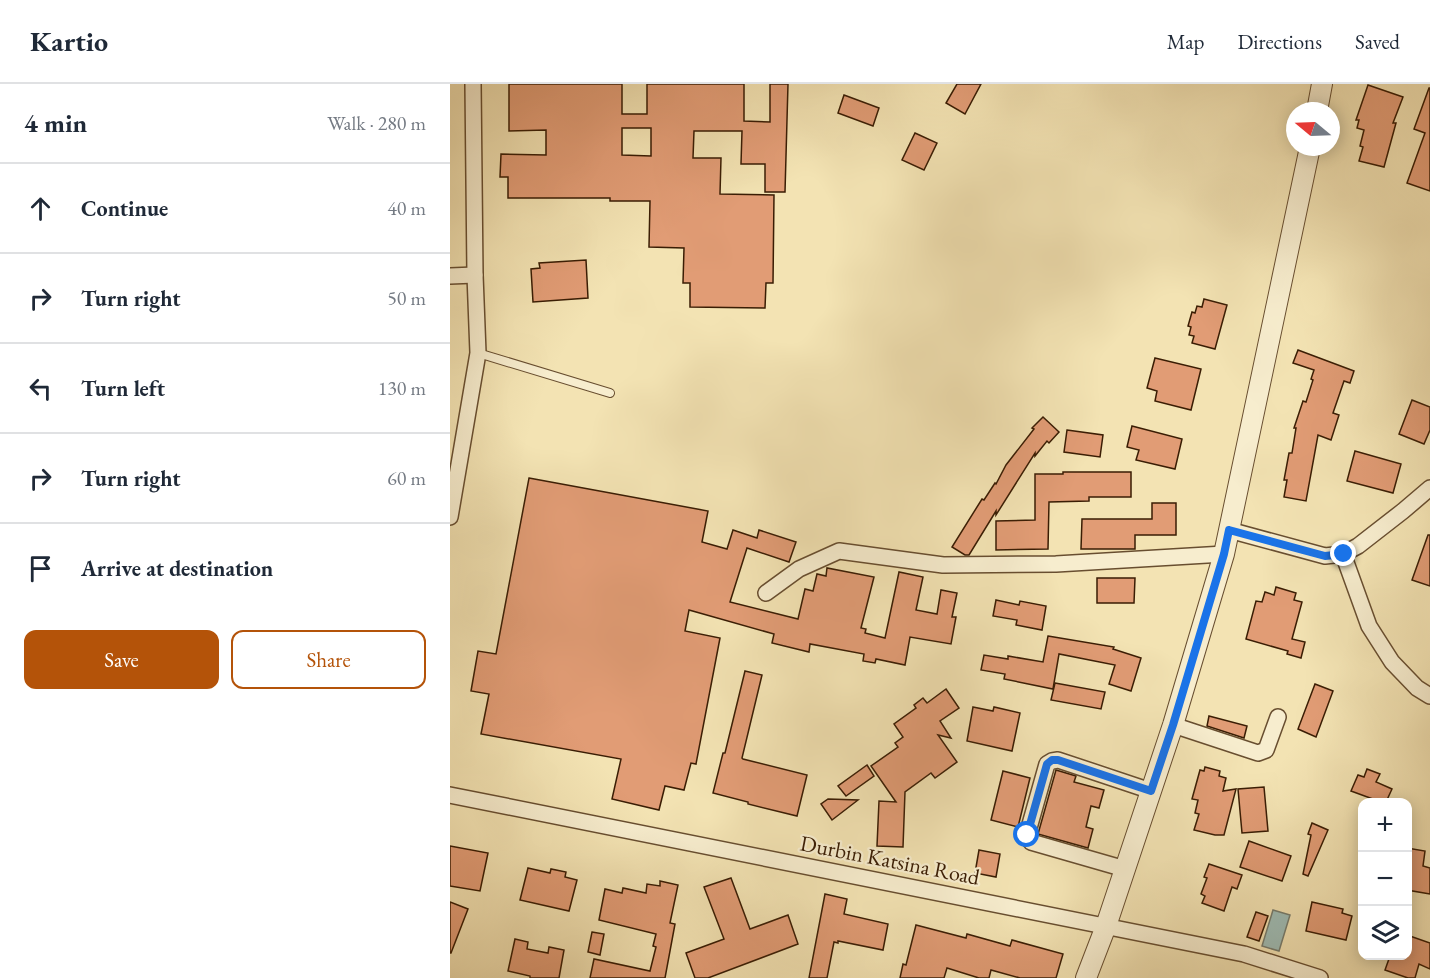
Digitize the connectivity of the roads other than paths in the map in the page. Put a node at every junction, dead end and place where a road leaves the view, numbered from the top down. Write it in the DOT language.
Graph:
graph roads {
  1 [pos="473,84"];
  2 [pos="1322,84"];
  3 [pos="1319,102"];
  4 [pos="1308,156"];
  5 [pos="475,275"];
  6 [pos="450,276"];
  7 [pos="478,353"];
  8 [pos="610,393"];
  9 [pos="1430,488"];
  10 [pos="450,517"];
  11 [pos="1229,530"];
  12 [pos="1224,554"];
  13 [pos="1344,554"];
  14 [pos="766,593"];
  15 [pos="1430,696"];
  16 [pos="1278,717"];
  17 [pos="1173,725"];
  18 [pos="1151,791"];
  19 [pos="450,795"];
  20 [pos="1125,869"];
  21 [pos="1106,926"];
  22 [pos="1086,978"];
  23 [pos="1320,978"];
  1 -- 5 [label="street"];
  2 -- 3 [label="street"];
  4 -- 11 [label="street"];
  5 -- 6 [label="street"];
  5 -- 7 [label="street"];
  7 -- 8 [label="lane"];
  7 -- 10 [label="street"];
  9 -- 13 [label="street"];
  11 -- 12 [label="street"];
  11 -- 13 [label="street"];
  12 -- 14 [label="street"];
  12 -- 17 [label="street"];
  13 -- 15 [label="street"];
  16 -- 17 [label="street"];
  17 -- 18 [label="street"];
  18 -- 20 [label="street"];
  18 -- 20 [label="street"];
  19 -- 21 [label="street, Durbin Katsina Road"];
  20 -- 21 [label="street"];
  21 -- 22 [label="street"];
  21 -- 23 [label="street, Durbin Katsina Road"];
}
